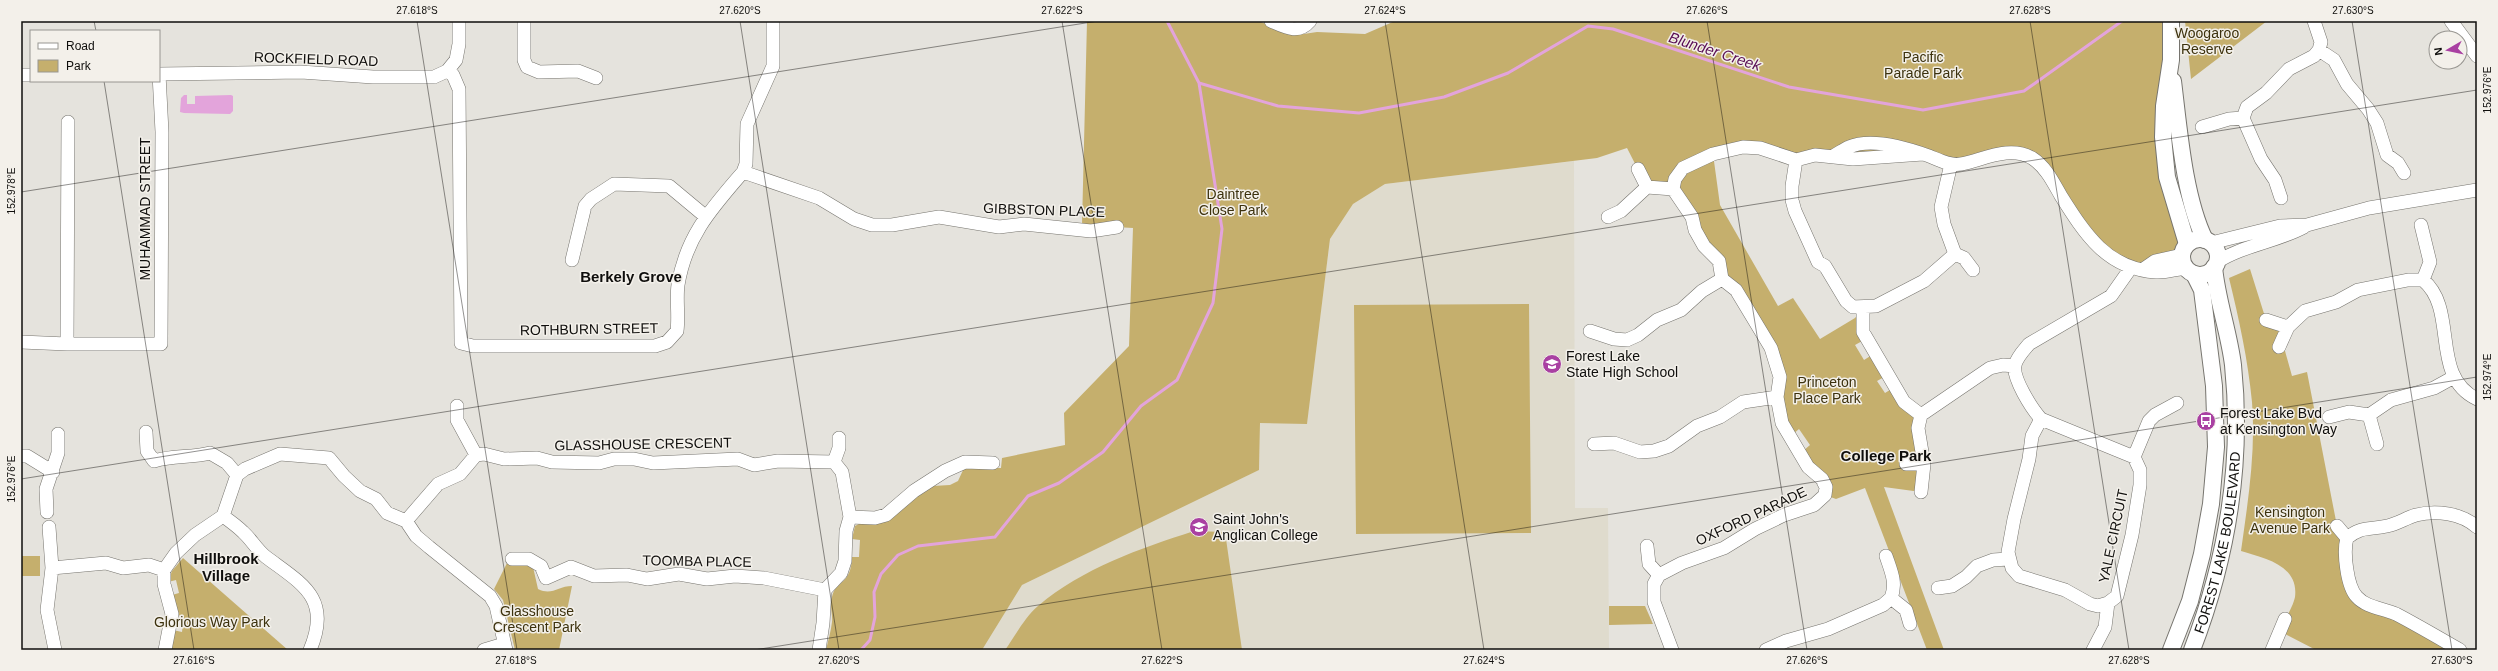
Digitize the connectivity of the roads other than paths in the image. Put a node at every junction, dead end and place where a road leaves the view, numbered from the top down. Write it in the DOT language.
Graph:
graph roads {
  1 [pos="459,21"];
  2 [pos="524,21"];
  3 [pos="773,21"];
  4 [pos="1271,21"];
  5 [pos="1310,21"];
  6 [pos="2314,21"];
  7 [pos="2451,21"];
  8 [pos="2171,27"];
  9 [pos="2320,50"];
  10 [pos="2477,56"];
  11 [pos="2171,60"];
  12 [pos="447,71"];
  13 [pos="160,74"];
  14 [pos="596,78"];
  15 [pos="159,82"];
  16 [pos="2243,118"];
  17 [pos="68,122"];
  18 [pos="2202,127"];
  19 [pos="1796,160"];
  20 [pos="1951,164"];
  21 [pos="1638,169"];
  22 [pos="743,172"];
  23 [pos="2404,173"];
  24 [pos="1647,187"];
  25 [pos="1673,189"];
  26 [pos="2477,190"];
  27 [pos="2281,198"];
  28 [pos="705,216"];
  29 [pos="1608,217"];
  30 [pos="2307,225"];
  31 [pos="2421,225"];
  32 [pos="1117,227"];
  33 [pos="2208,242"];
  34 [pos="1955,254"];
  35 [pos="572,260"];
  36 [pos="2187,260"];
  37 [pos="2216,264"];
  38 [pos="2136,269"];
  39 [pos="1973,270"];
  40 [pos="1722,279"];
  41 [pos="2423,280"];
  42 [pos="1863,308"];
  43 [pos="2266,320"];
  44 [pos="2288,327"];
  45 [pos="1590,331"];
  46 [pos="21,342"];
  47 [pos="67,344"];
  48 [pos="2279,347"];
  49 [pos="2015,366"];
  50 [pos="2454,377"];
  51 [pos="1778,397"];
  52 [pos="2477,399"];
  53 [pos="2177,404"];
  54 [pos="457,406"];
  55 [pos="1921,415"];
  56 [pos="2369,415"];
  57 [pos="2329,417"];
  58 [pos="2041,419"];
  59 [pos="146,432"];
  60 [pos="58,434"];
  61 [pos="839,438"];
  62 [pos="1594,444"];
  63 [pos="2377,444"];
  64 [pos="476,455"];
  65 [pos="21,456"];
  66 [pos="2134,457"];
  67 [pos="834,462"];
  68 [pos="993,463"];
  69 [pos="1906,464"];
  70 [pos="1924,464"];
  71 [pos="53,472"];
  72 [pos="237,475"];
  73 [pos="1920,492"];
  74 [pos="47,512"];
  75 [pos="223,516"];
  76 [pos="850,517"];
  77 [pos="406,521"];
  78 [pos="2337,526"];
  79 [pos="48,527"];
  80 [pos="2477,527"];
  81 [pos="2347,538"];
  82 [pos="1647,546"];
  83 [pos="1886,556"];
  84 [pos="512,558"];
  85 [pos="2008,559"];
  86 [pos="52,568"];
  87 [pos="164,570"];
  88 [pos="1659,576"];
  89 [pos="1938,588"];
  90 [pos="825,590"];
  91 [pos="1891,598"];
  92 [pos="2108,603"];
  93 [pos="2285,619"];
  94 [pos="1910,624"];
  95 [pos="505,647"];
  96 [pos="55,650"];
  97 [pos="165,650"];
  98 [pos="310,650"];
  99 [pos="484,650"];
  100 [pos="819,650"];
  101 [pos="1672,650"];
  102 [pos="1766,650"];
  103 [pos="2093,650"];
  104 [pos="2171,650"];
  105 [pos="2192,650"];
  106 [pos="2272,650"];
  107 [pos="2460,650"];
  1 -- 12 [label="street"];
  2 -- 14 [label="street"];
  3 -- 22 [label="street"];
  4 -- 5 [label="street"];
  6 -- 9 [label="street"];
  7 -- 10 [label="street"];
  8 -- 11 [label="main road, FOREST LAKE BOULEVARD"];
  9 -- 16 [label="street"];
  9 -- 23 [label="street"];
  11 -- 33 [label="main road, FOREST LAKE BOULEVARD"];
  11 -- 36 [label="main road, FOREST LAKE BOULEVARD"];
  12 -- 13 [label="street, ROCKFIELD ROAD"];
  12 -- 28 [label="street, ROTHBURN STREET"];
  15 -- 47 [label="street, MUHAMMAD STREET"];
  16 -- 18 [label="street"];
  16 -- 27 [label="street"];
  17 -- 47 [label="street"];
  19 -- 20 [label="street"];
  19 -- 25 [label="street"];
  19 -- 42 [label="street"];
  20 -- 34 [label="street"];
  20 -- 38 [label="street"];
  21 -- 24 [label="street"];
  22 -- 28 [label="street, ROTHBURN STREET"];
  22 -- 32 [label="street, GIBBSTON PLACE"];
  24 -- 25 [label="street"];
  24 -- 29 [label="street"];
  25 -- 40 [label="street"];
  26 -- 30 [label="street"];
  28 -- 35 [label="street"];
  30 -- 33 [label="street"];
  30 -- 37 [label="street"];
  31 -- 41 [label="street"];
  33 -- 36 [label="main road"];
  33 -- 37 [label="main road"];
  34 -- 39 [label="street"];
  34 -- 42 [label="street"];
  36 -- 37 [label="main road"];
  36 -- 38 [label="street"];
  36 -- 104 [label="main road, FOREST LAKE BOULEVARD"];
  37 -- 105 [label="main road, FOREST LAKE BOULEVARD"];
  38 -- 49 [label="street"];
  40 -- 45 [label="street"];
  40 -- 51 [label="street, OXFORD PARADE"];
  41 -- 44 [label="street"];
  41 -- 50 [label="street"];
  42 -- 55 [label="street"];
  43 -- 44 [label="street"];
  44 -- 48 [label="street"];
  46 -- 47 [label="street"];
  49 -- 55 [label="street"];
  49 -- 58 [label="street"];
  50 -- 52 [label="street"];
  50 -- 56 [label="street"];
  51 -- 62 [label="street"];
  51 -- 88 [label="street, OXFORD PARADE"];
  53 -- 66 [label="street"];
  54 -- 64 [label="street"];
  55 -- 70 [label="street"];
  56 -- 57 [label="street"];
  56 -- 63 [label="street"];
  58 -- 66 [label="street"];
  58 -- 85 [label="street"];
  59 -- 72 [label="street"];
  60 -- 71 [label="street"];
  61 -- 67 [label="street"];
  64 -- 67 [label="street, GLASSHOUSE CRESCENT"];
  64 -- 77 [label="street"];
  65 -- 71 [label="street"];
  66 -- 92 [label="street, YALE CIRCUIT"];
  67 -- 76 [label="street"];
  68 -- 76 [label="street"];
  69 -- 70 [label="street"];
  70 -- 73 [label="street"];
  71 -- 74 [label="street"];
  72 -- 75 [label="street"];
  72 -- 77 [label="street"];
  75 -- 87 [label="street"];
  75 -- 98 [label="street"];
  76 -- 90 [label="street"];
  77 -- 95 [label="street"];
  78 -- 81 [label="street"];
  79 -- 86 [label="street"];
  80 -- 81 [label="street"];
  81 -- 107 [label="street"];
  82 -- 88 [label="street"];
  83 -- 91 [label="street"];
  84 -- 90 [label="street, TOOMBA PLACE"];
  85 -- 89 [label="street"];
  85 -- 92 [label="street, YALE CIRCUIT"];
  86 -- 87 [label="street"];
  86 -- 96 [label="street"];
  87 -- 97 [label="street"];
  88 -- 101 [label="street"];
  90 -- 100 [label="street"];
  91 -- 94 [label="street"];
  91 -- 102 [label="street"];
  92 -- 103 [label="street"];
  93 -- 106 [label="street"];
  95 -- 99 [label="street"];
}
